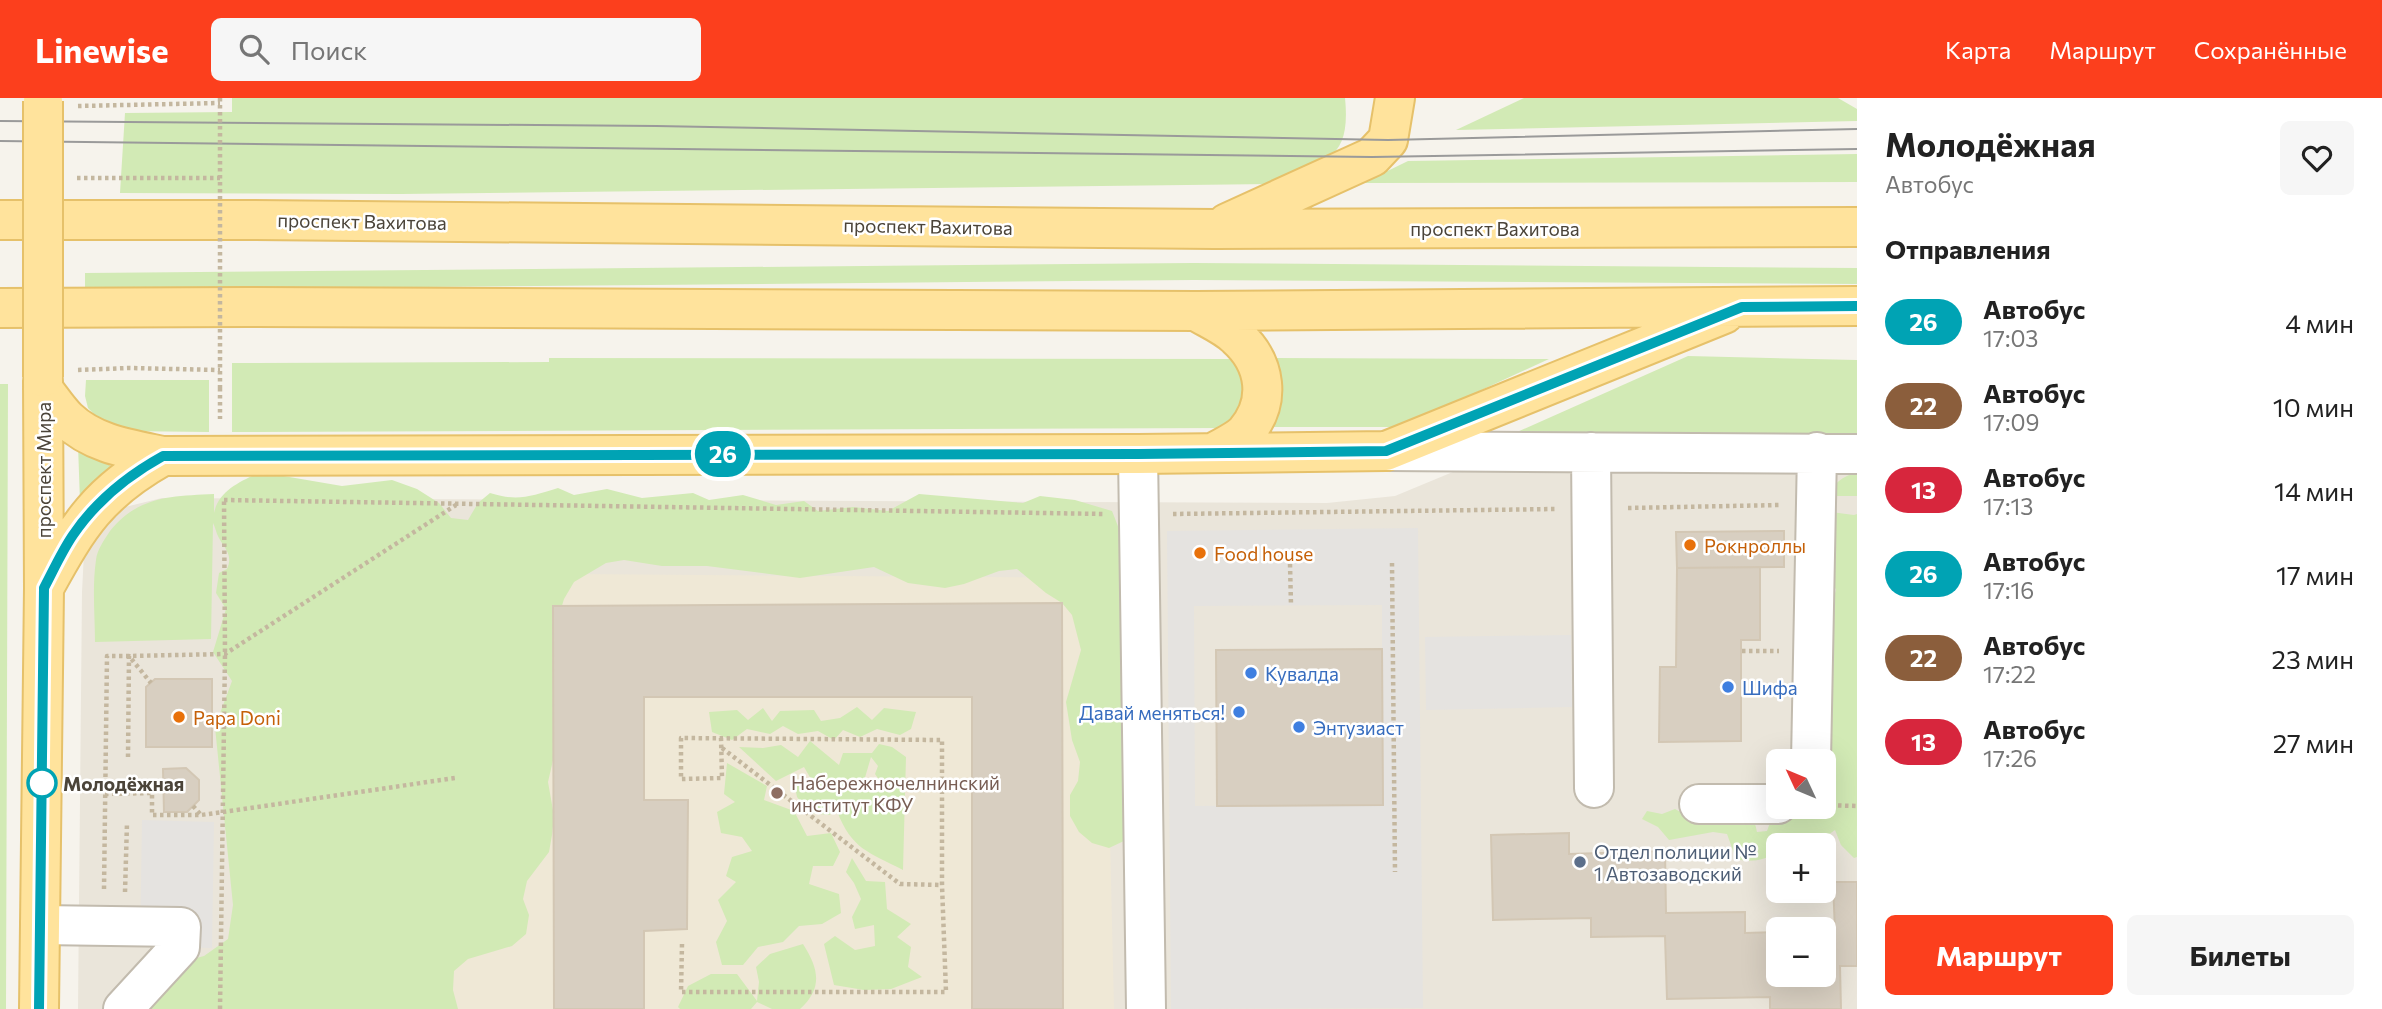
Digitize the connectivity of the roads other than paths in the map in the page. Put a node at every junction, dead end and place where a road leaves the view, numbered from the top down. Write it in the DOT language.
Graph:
graph roads {
  1 [pos="1395,98"];
  2 [pos="43,99"];
  3 [pos="0,220"];
  4 [pos="1857,227"];
  5 [pos="1215,229"];
  6 [pos="1742,307"];
  7 [pos="0,308"];
  8 [pos="1855,308"];
  9 [pos="1196,311"];
  10 [pos="43,383"];
  11 [pos="1386,451"];
  12 [pos="1591,452"];
  13 [pos="1817,452"];
  14 [pos="1213,453"];
  15 [pos="1138,454"];
  16 [pos="1857,454"];
  17 [pos="163,456"];
  18 [pos="44,588"];
  19 [pos="1811,749"];
  20 [pos="1594,788"];
  21 [pos="1699,804"];
  22 [pos="1766,804"];
  23 [pos="40,925"];
  24 [pos="39,1009"];
  25 [pos="123,1009"];
  26 [pos="1146,1009"];
  1 -- 5 [label="main road"];
  2 -- 10 [label="main road, проспект Мира, bridge"];
  3 -- 5 [label="main road, проспект Вахитова"];
  4 -- 5 [label="main road, проспект Вахитова"];
  6 -- 8 [label="main road"];
  6 -- 9 [label="main road"];
  6 -- 11 [label="main road"];
  7 -- 9 [label="main road"];
  9 -- 14 [label="main road"];
  10 -- 17 [label="main road"];
  10 -- 18 [label="main road, проспект Мира"];
  11 -- 12 [label="street"];
  11 -- 14 [label="main road"];
  12 -- 13 [label="street"];
  12 -- 20 [label="street"];
  13 -- 16 [label="street"];
  13 -- 19 [label="street"];
  14 -- 15 [label="main road"];
  15 -- 17 [label="main road"];
  15 -- 26 [label="street"];
  17 -- 18 [label="main road"];
  18 -- 23 [label="main road, проспект Мира"];
  21 -- 22 [label="street"];
  23 -- 24 [label="main road, проспект Мира"];
  23 -- 25 [label="street"];
}
